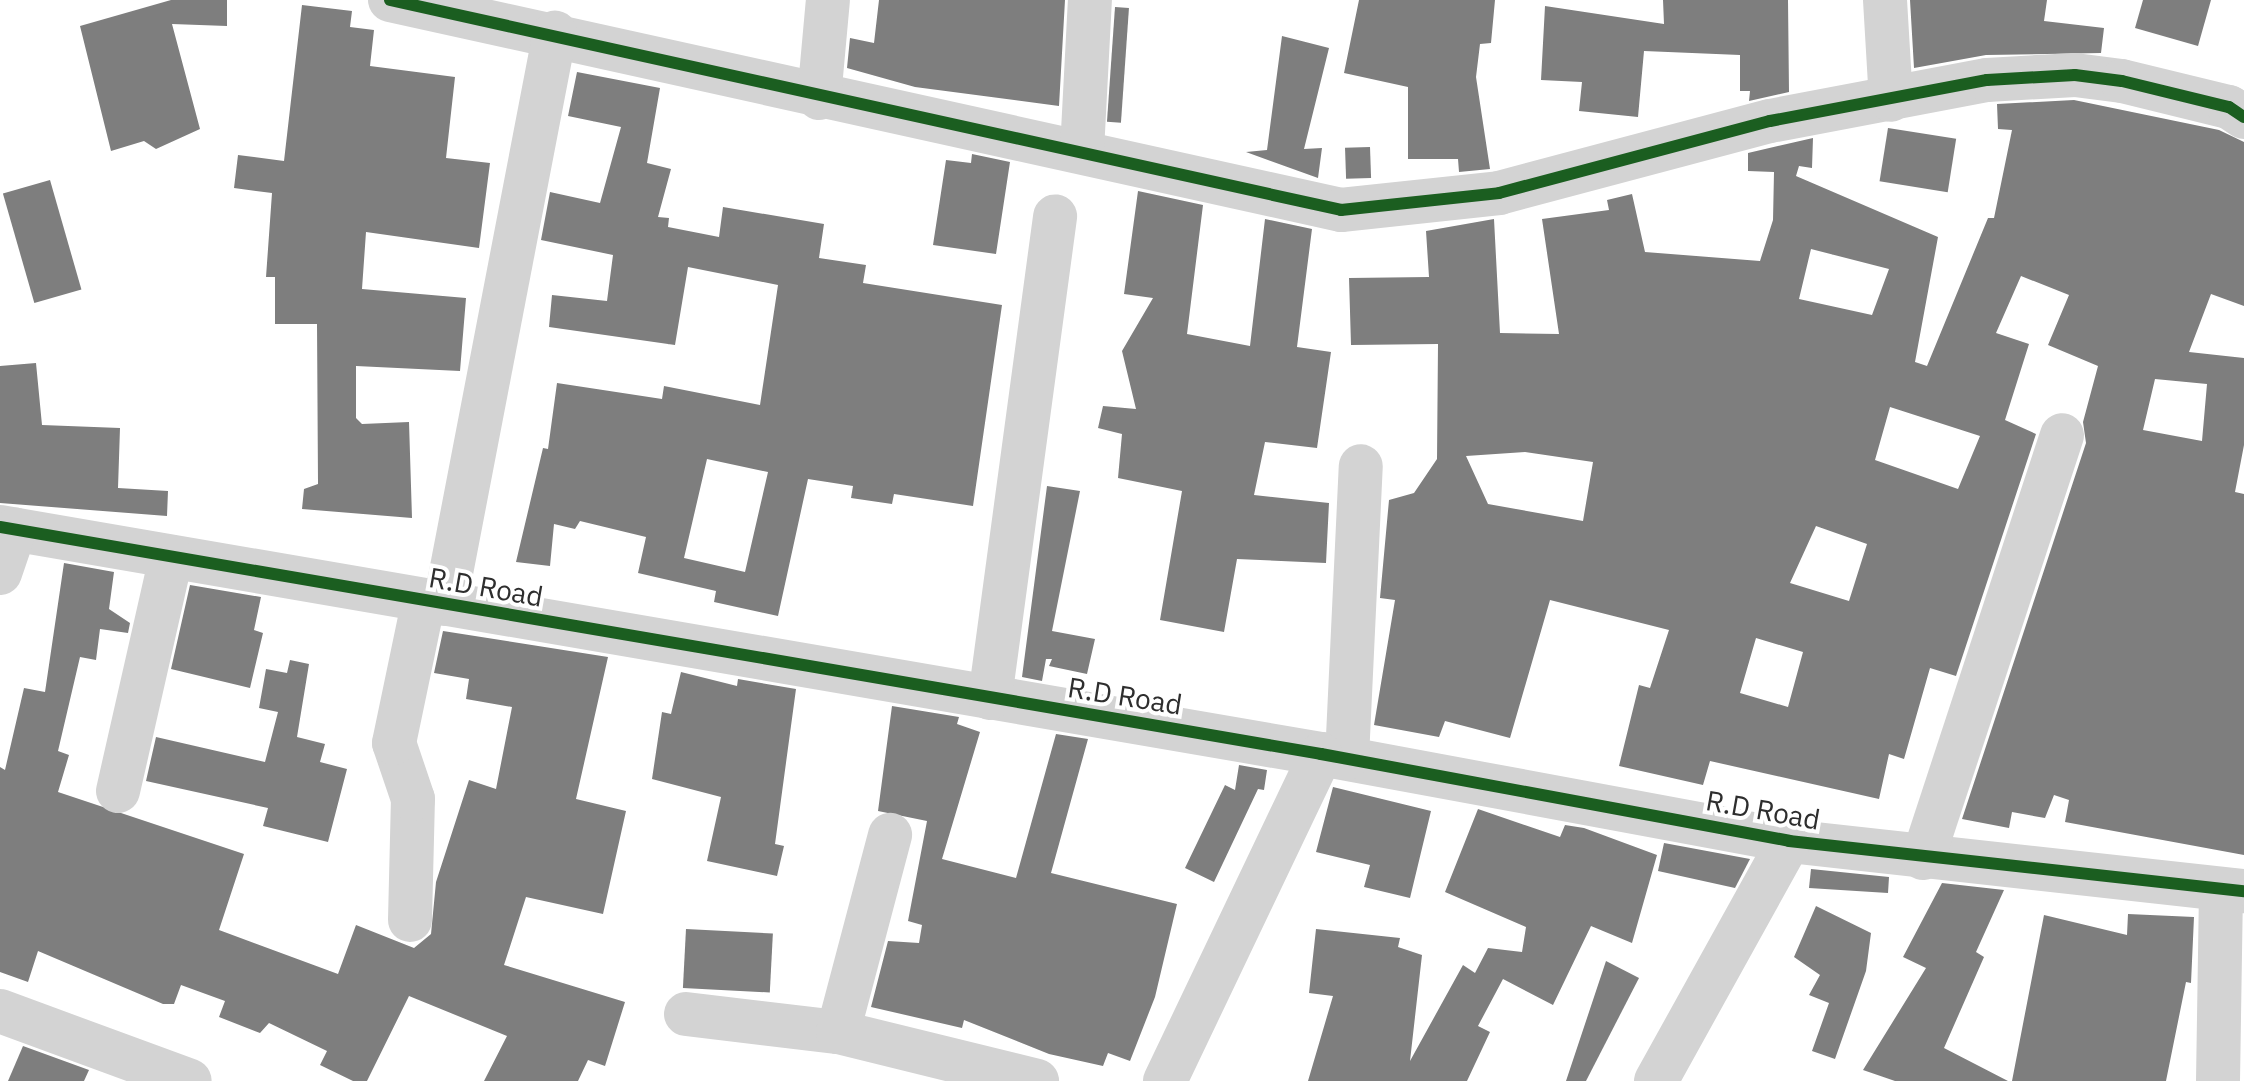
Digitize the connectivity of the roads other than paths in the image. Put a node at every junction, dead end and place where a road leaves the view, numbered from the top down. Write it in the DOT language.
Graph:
graph roads {
  1 [pos="390,0"];
  2 [pos="828,0"];
  3 [pos="1090,0"];
  4 [pos="1885,0"];
  5 [pos="511,11"];
  6 [pos="555,32"];
  7 [pos="819,98"];
  8 [pos="1891,100"];
  9 [pos="2239,100"];
  10 [pos="1082,151"];
  11 [pos="1055,216"];
  12 [pos="2062,435"];
  13 [pos="1361,466"];
  14 [pos="8,528"];
  15 [pos="171,557"];
  16 [pos="0,573"];
  17 [pos="434,602"];
  18 [pos="990,698"];
  19 [pos="1334,756"];
  20 [pos="118,791"];
  21 [pos="890,835"];
  22 [pos="1789,841"];
  23 [pos="1923,858"];
  24 [pos="2233,890"];
  25 [pos="410,920"];
  26 [pos="0,1011"];
  27 [pos="686,1014"];
  28 [pos="838,1032"];
  29 [pos="190,1081"];
  30 [pos="1037,1081"];
  31 [pos="1165,1081"];
  32 [pos="1656,1081"];
  33 [pos="2218,1081"];
  1 -- 5 [label="street"];
  2 -- 7 [label="street"];
  3 -- 10 [label="street"];
  4 -- 8 [label="street"];
  5 -- 6 [label="street"];
  6 -- 7 [label="street"];
  6 -- 17 [label="street"];
  7 -- 10 [label="street"];
  8 -- 9 [label="street"];
  8 -- 10 [label="street"];
  11 -- 18 [label="street"];
  12 -- 23 [label="street"];
  13 -- 19 [label="street"];
  14 -- 15 [label="street, R.D Road"];
  14 -- 16 [label="street"];
  15 -- 17 [label="street, R.D Road"];
  15 -- 20 [label="street"];
  17 -- 18 [label="street, R.D Road"];
  17 -- 25 [label="street"];
  18 -- 19 [label="street, R.D Road"];
  19 -- 22 [label="street, R.D Road"];
  19 -- 31 [label="street"];
  21 -- 28 [label="street"];
  22 -- 23 [label="street, R.D Road"];
  22 -- 32 [label="street"];
  23 -- 24 [label="street, R.D Road"];
  24 -- 33 [label="street"];
  26 -- 29 [label="street"];
  27 -- 28 [label="street"];
  28 -- 30 [label="street"];
}
